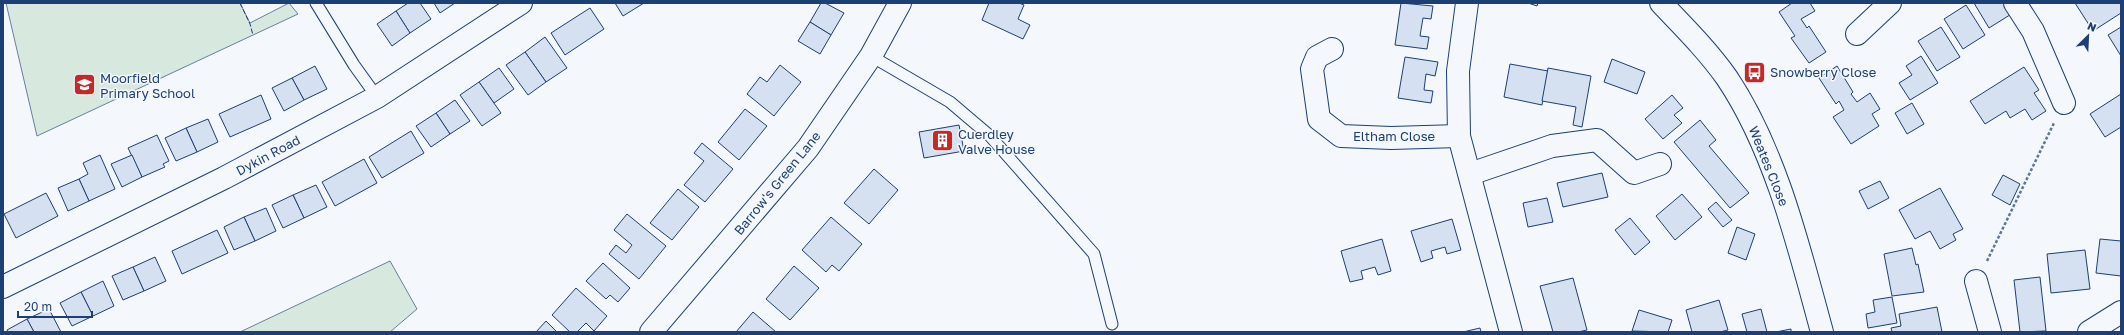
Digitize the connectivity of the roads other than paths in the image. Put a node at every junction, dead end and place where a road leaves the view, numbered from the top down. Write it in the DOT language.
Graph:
graph roads {
  1 [pos="316,3"];
  2 [pos="521,3"];
  3 [pos="900,3"];
  4 [pos="1467,3"];
  5 [pos="1661,3"];
  6 [pos="1890,3"];
  7 [pos="2016,3"];
  8 [pos="1857,34"];
  9 [pos="1332,49"];
  10 [pos="871,56"];
  11 [pos="377,97"];
  12 [pos="2064,103"];
  13 [pos="1459,136"];
  14 [pos="1660,164"];
  15 [pos="1470,174"];
  16 [pos="1976,281"];
  17 [pos="3,287"];
  18 [pos="2121,312"];
  19 [pos="1112,324"];
  20 [pos="651,332"];
  21 [pos="1511,332"];
  22 [pos="1822,332"];
  23 [pos="1990,332"];
  24 [pos="2089,332"];
  1 -- 11 [label="lane"];
  2 -- 11 [label="street, Dykin Road"];
  3 -- 10 [label="street, Barrow's Green Lane"];
  4 -- 13 [label="street"];
  5 -- 22 [label="street, Weates Close"];
  6 -- 8 [label="street"];
  7 -- 12 [label="street"];
  9 -- 13 [label="street, Eltham Close"];
  10 -- 19 [label="lane"];
  10 -- 20 [label="street, Barrow's Green Lane"];
  11 -- 17 [label="street, Dykin Road"];
  13 -- 15 [label="street"];
  14 -- 15 [label="street"];
  15 -- 21 [label="street"];
  16 -- 23 [label="street"];
  18 -- 24 [label="street"];
}
